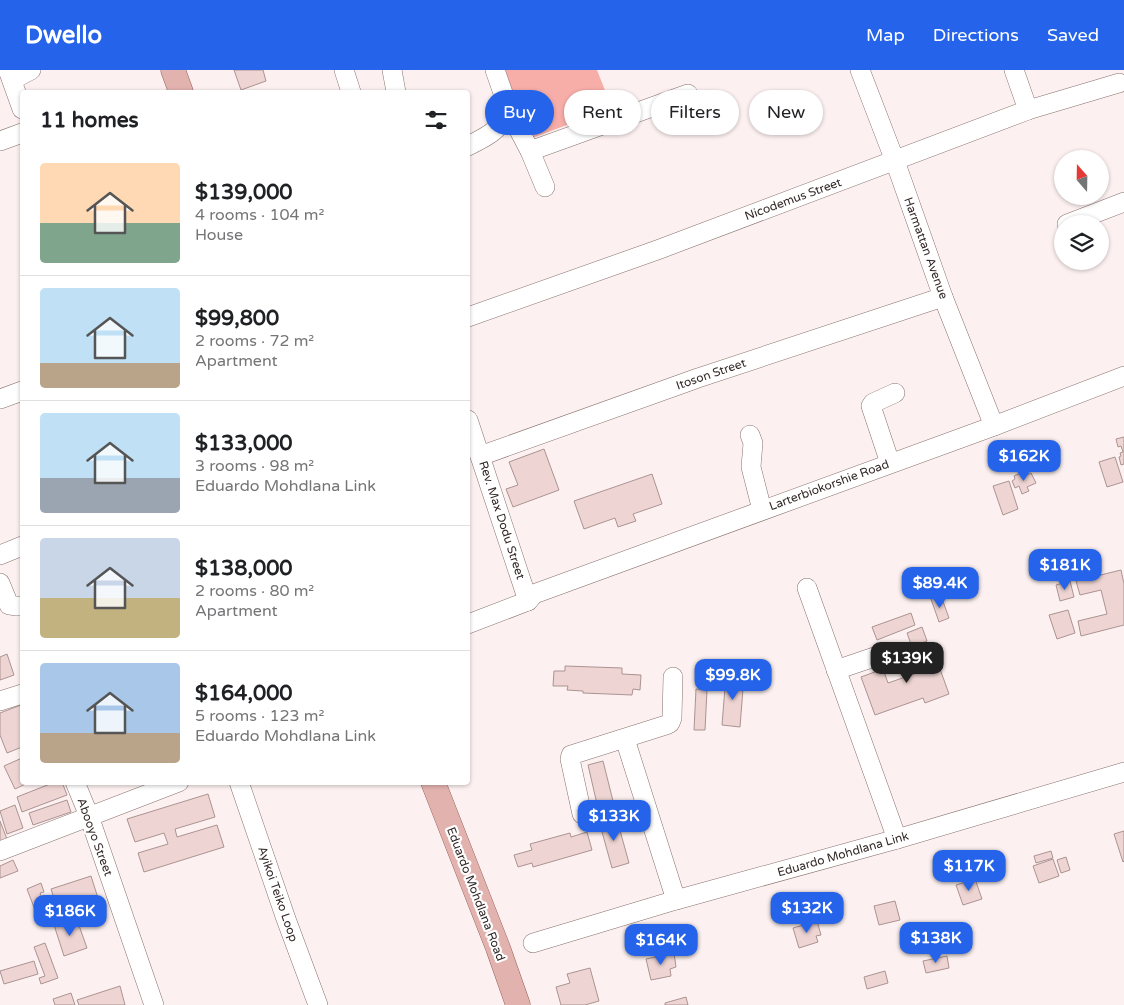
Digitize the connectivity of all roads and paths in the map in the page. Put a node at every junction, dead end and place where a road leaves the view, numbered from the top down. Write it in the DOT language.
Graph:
graph roads {
  1 [pos="31,70"];
  2 [pos="173,70"];
  3 [pos="344,70"];
  4 [pos="392,70"];
  5 [pos="495,70"];
  6 [pos="860,70"];
  7 [pos="1014,70"];
  8 [pos="10,75"];
  9 [pos="1121,83"];
  10 [pos="180,90"];
  11 [pos="350,90"];
  12 [pos="396,90"];
  13 [pos="502,90"];
  14 [pos="20,103"];
  15 [pos="651,107"];
  16 [pos="1028,110"];
  17 [pos="20,134"];
  18 [pos="490,135"];
  19 [pos="522,135"];
  20 [pos="0,141"];
  21 [pos="470,145"];
  22 [pos="530,151"];
  23 [pos="895,161"];
  24 [pos="546,187"];
  25 [pos="1124,202"];
  26 [pos="1090,215"];
  27 [pos="943,297"];
  28 [pos="470,316"];
  29 [pos="1124,376"];
  30 [pos="20,392"];
  31 [pos="895,393"];
  32 [pos="0,399"];
  33 [pos="994,426"];
  34 [pos="470,430"];
  35 [pos="750,435"];
  36 [pos="476,460"];
  37 [pos="890,463"];
  38 [pos="762,510"];
  39 [pos="20,547"];
  40 [pos="0,554"];
  41 [pos="0,583"];
  42 [pos="807,588"];
  43 [pos="529,596"];
  44 [pos="20,606"];
  45 [pos="470,613"];
  46 [pos="470,623"];
  47 [pos="886,653"];
  48 [pos="836,670"];
  49 [pos="673,677"];
  50 [pos="20,695"];
  51 [pos="0,701"];
  52 [pos="625,739"];
  53 [pos="1124,772"];
  54 [pos="76,785"];
  55 [pos="171,785"];
  56 [pos="240,785"];
  57 [pos="434,785"];
  58 [pos="582,814"];
  59 [pos="89,816"];
  60 [pos="897,839"];
  61 [pos="0,851"];
  62 [pos="676,900"];
  63 [pos="533,943"];
  64 [pos="154,1005"];
  65 [pos="318,1005"];
  66 [pos="518,1005"];
  1 -- 8 [label="street"];
  2 -- 10 [label="main road"];
  3 -- 11 [label="street"];
  4 -- 12 [label="street"];
  5 -- 13 [label="street"];
  6 -- 23 [label="street, Harmattan Avenue"];
  7 -- 16 [label="street"];
  8 -- 14 [label="street"];
  9 -- 16 [label="street, Nicodemus Street"];
  15 -- 22 [label="street"];
  16 -- 23 [label="street, Nicodemus Street"];
  17 -- 20 [label="street"];
  18 -- 21 [label="street"];
  19 -- 22 [label="street"];
  22 -- 24 [label="street"];
  23 -- 27 [label="street, Harmattan Avenue"];
  23 -- 28 [label="street, Nicodemus Street"];
  25 -- 26 [label="street"];
  27 -- 33 [label="street, Harmattan Avenue"];
  27 -- 36 [label="street, Itoson Street"];
  29 -- 33 [label="street, Larterbiokorshie Road"];
  30 -- 32 [label="street"];
  31 -- 37 [label="street"];
  33 -- 37 [label="street, Larterbiokorshie Road"];
  34 -- 36 [label="street, Rev. Max Dodu Street"];
  35 -- 38 [label="street"];
  36 -- 43 [label="street, Rev. Max Dodu Street"];
  37 -- 38 [label="street, Larterbiokorshie Road"];
  38 -- 43 [label="street, Larterbiokorshie Road"];
  39 -- 40 [label="street"];
  41 -- 44 [label="street"];
  42 -- 48 [label="street"];
  43 -- 45 [label="street, Larterbiokorshie Road"];
  43 -- 46 [label="street, Larterbiokorshie Road"];
  47 -- 48 [label="street"];
  48 -- 60 [label="street"];
  49 -- 52 [label="street"];
  50 -- 51 [label="street"];
  52 -- 58 [label="street"];
  52 -- 62 [label="street"];
  53 -- 60 [label="street, Eduardo Mohdlana Link"];
  54 -- 59 [label="street, Abooyo Street"];
  55 -- 59 [label="street"];
  56 -- 65 [label="street, Ayikoi Teiko Loop"];
  57 -- 66 [label="main road, Eduardo Mohdlana Road"];
  59 -- 61 [label="street"];
  59 -- 64 [label="street, Abooyo Street"];
  60 -- 62 [label="street, Eduardo Mohdlana Link"];
  62 -- 63 [label="street, Eduardo Mohdlana Link"];
}
